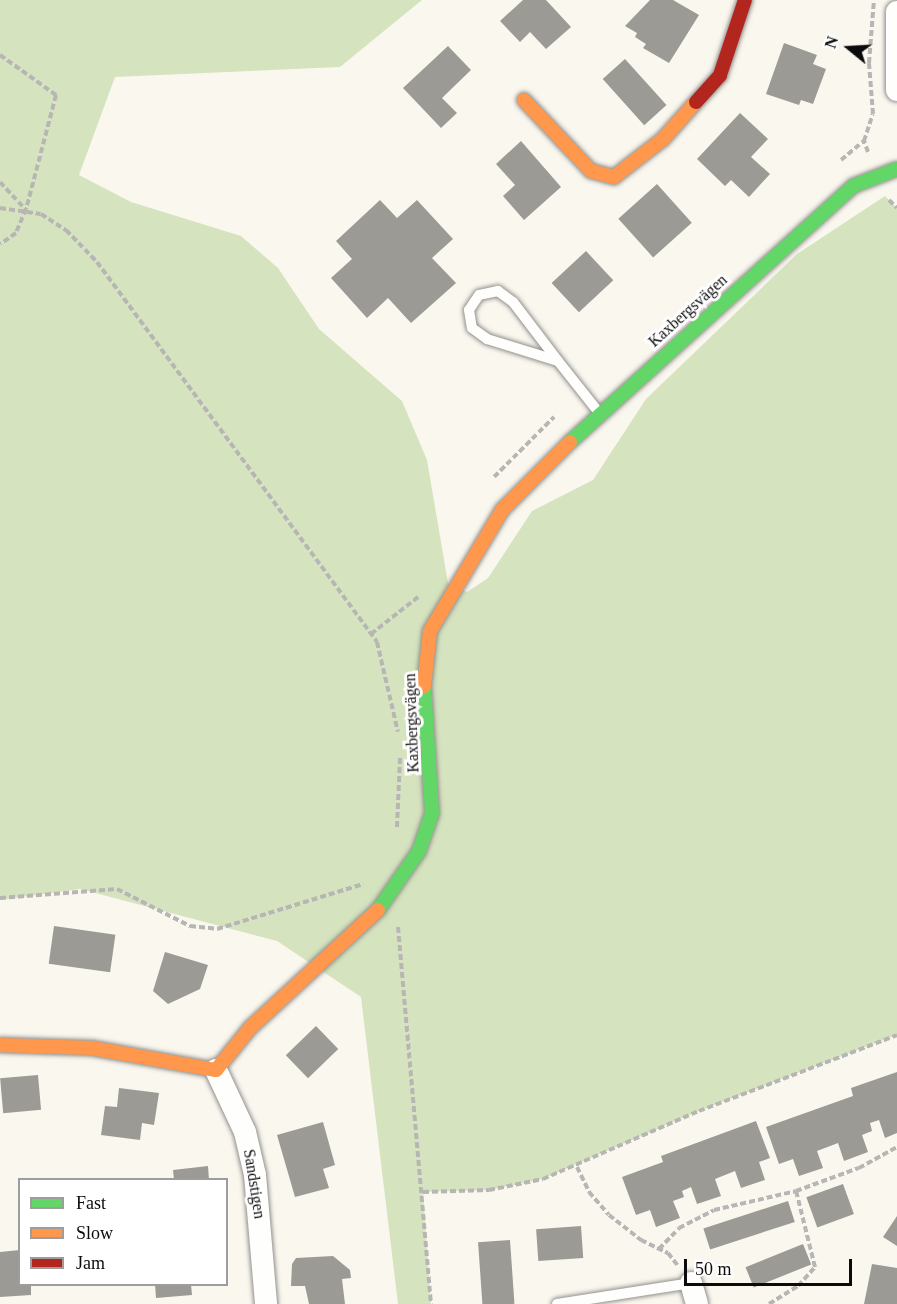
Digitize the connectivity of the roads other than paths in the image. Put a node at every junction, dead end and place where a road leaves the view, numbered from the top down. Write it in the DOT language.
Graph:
graph roads {
  1 [pos="745,0"];
  2 [pos="897,12"];
  3 [pos="897,90"];
  4 [pos="524,100"];
  5 [pos="897,169"];
  6 [pos="558,362"];
  7 [pos="599,412"];
  8 [pos="0,1045"];
  9 [pos="216,1070"];
  10 [pos="694,1294"];
  11 [pos="266,1304"];
  12 [pos="556,1304"];
  1 -- 4 [label="street"];
  2 -- 3 [label="street"];
  5 -- 7 [label="street, Kaxbergsvägen"];
  6 -- 6 [label="lane"];
  6 -- 7 [label="lane"];
  7 -- 9 [label="street, Kaxbergsvägen"];
  8 -- 9 [label="street"];
  9 -- 11 [label="street, Sandstigen"];
  10 -- 12 [label="lane"];
}
